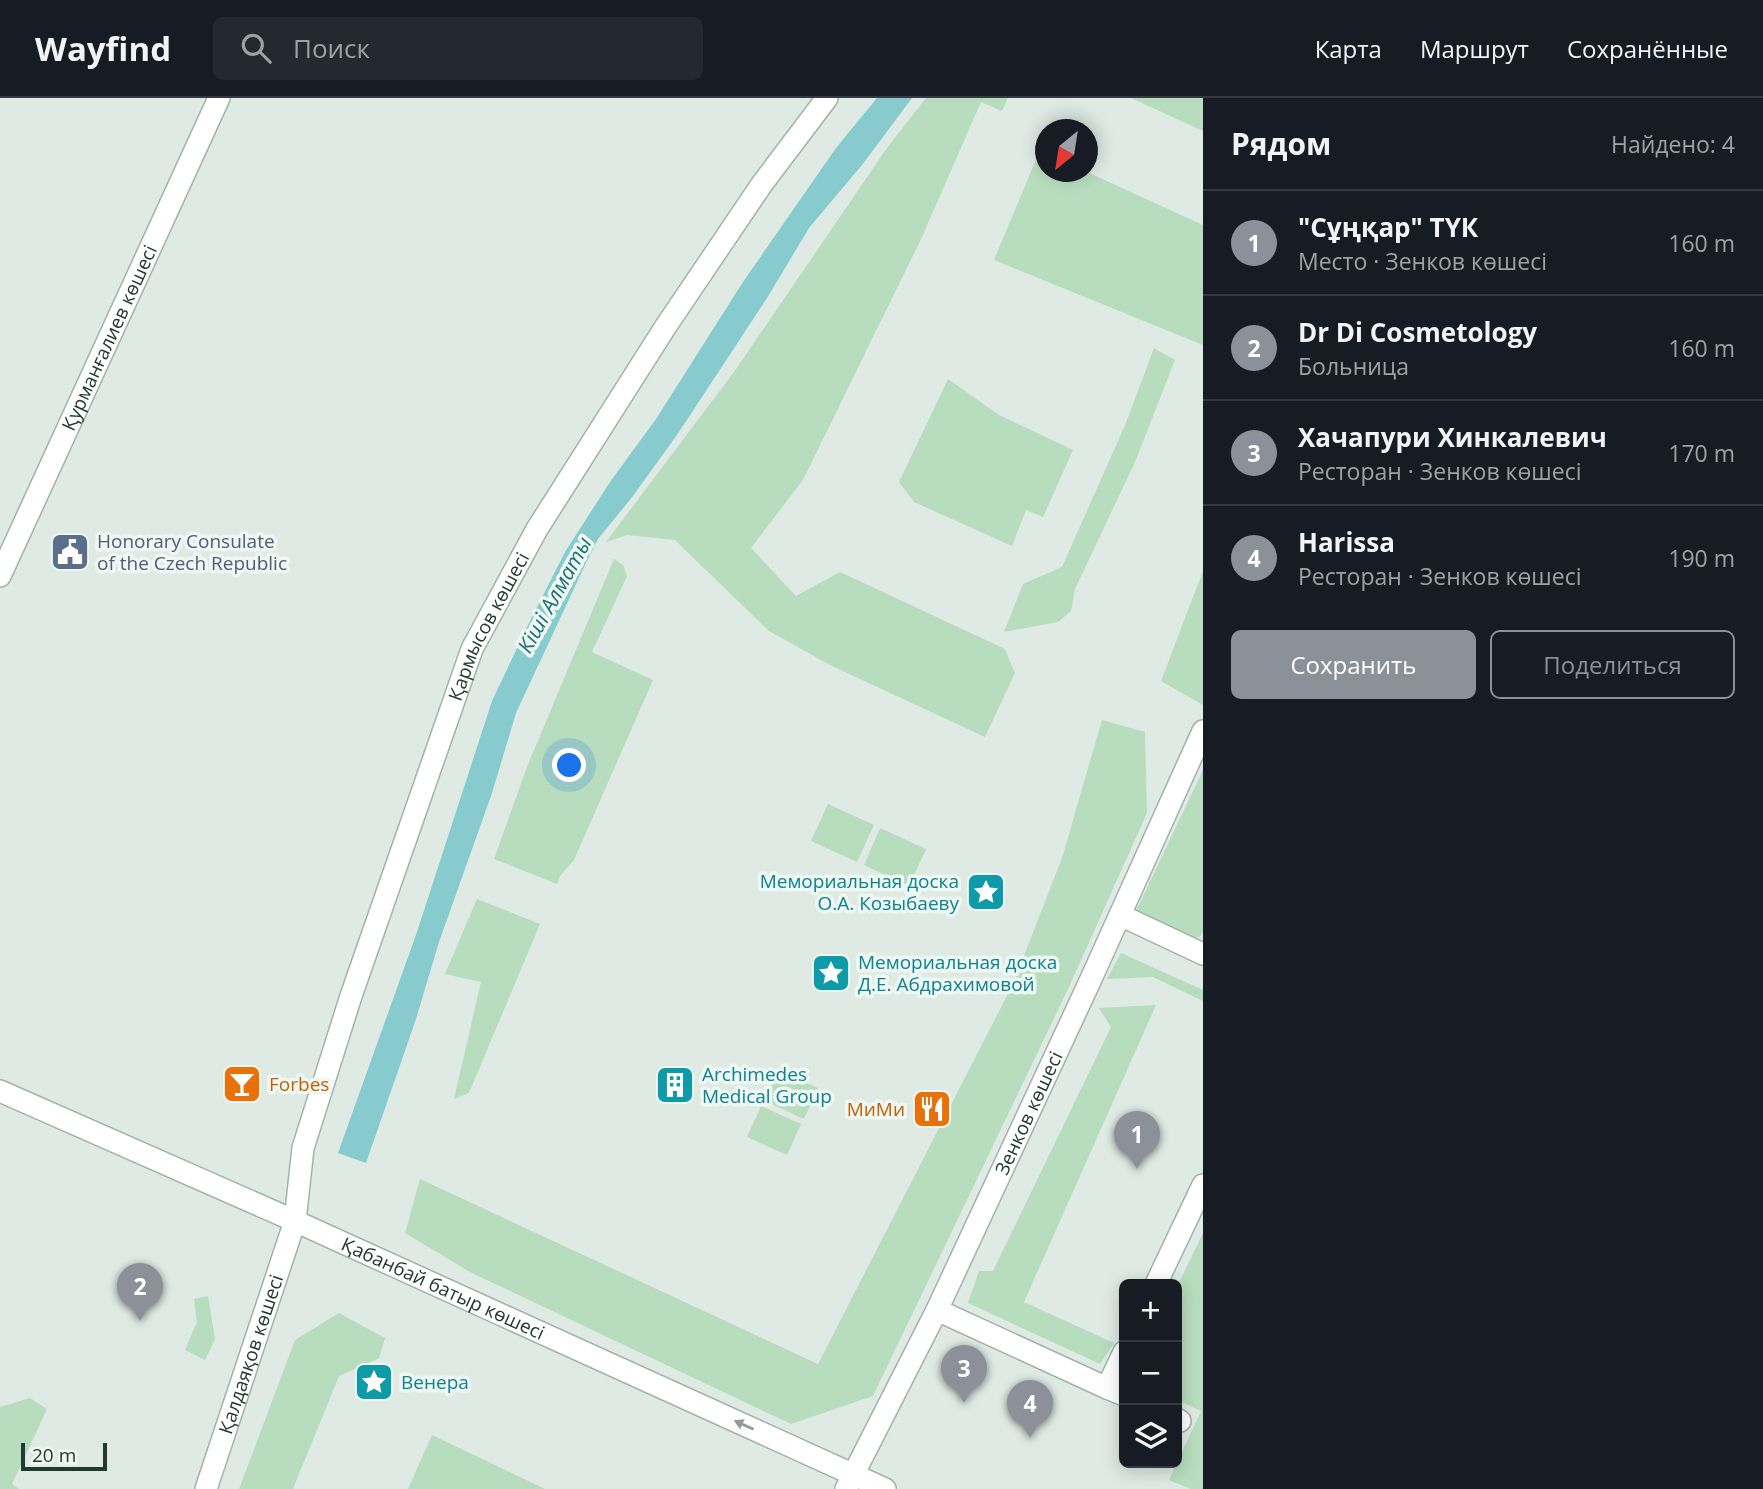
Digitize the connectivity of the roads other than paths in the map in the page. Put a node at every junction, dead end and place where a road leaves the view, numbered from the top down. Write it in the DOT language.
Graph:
graph roads {
  1 [pos="219,98"];
  2 [pos="827,98"];
  3 [pos="0,576"];
  4 [pos="1203,730"];
  5 [pos="1120,915"];
  6 [pos="1203,954"];
  7 [pos="0,1091"];
  8 [pos="1203,1185"];
  9 [pos="295,1222"];
  10 [pos="1158,1279"];
  11 [pos="937,1310"];
  12 [pos="1116,1392"];
  13 [pos="849,1481"];
  14 [pos="206,1489"];
  15 [pos="885,1489"];
  1 -- 3 [label="street, Қурманғалиев көшесі"];
  2 -- 9 [label="street, Қармысов көшесі"];
  4 -- 5 [label="street, Зенков көшесі"];
  5 -- 6 [label="street"];
  5 -- 11 [label="street, Зенков көшесі"];
  7 -- 9 [label="street, Қабанбай батыр көшесі"];
  8 -- 10 [label="street"];
  13 -- 9 [label="street, Қабанбай батыр көшесі, one-way"];
  9 -- 14 [label="street, Қалдаяқов көшесі"];
  11 -- 12 [label="street"];
  11 -- 13 [label="street, Зенков көшесі"];
  13 -- 15 [label="street, Қабанбай батыр көшесі"];
}
